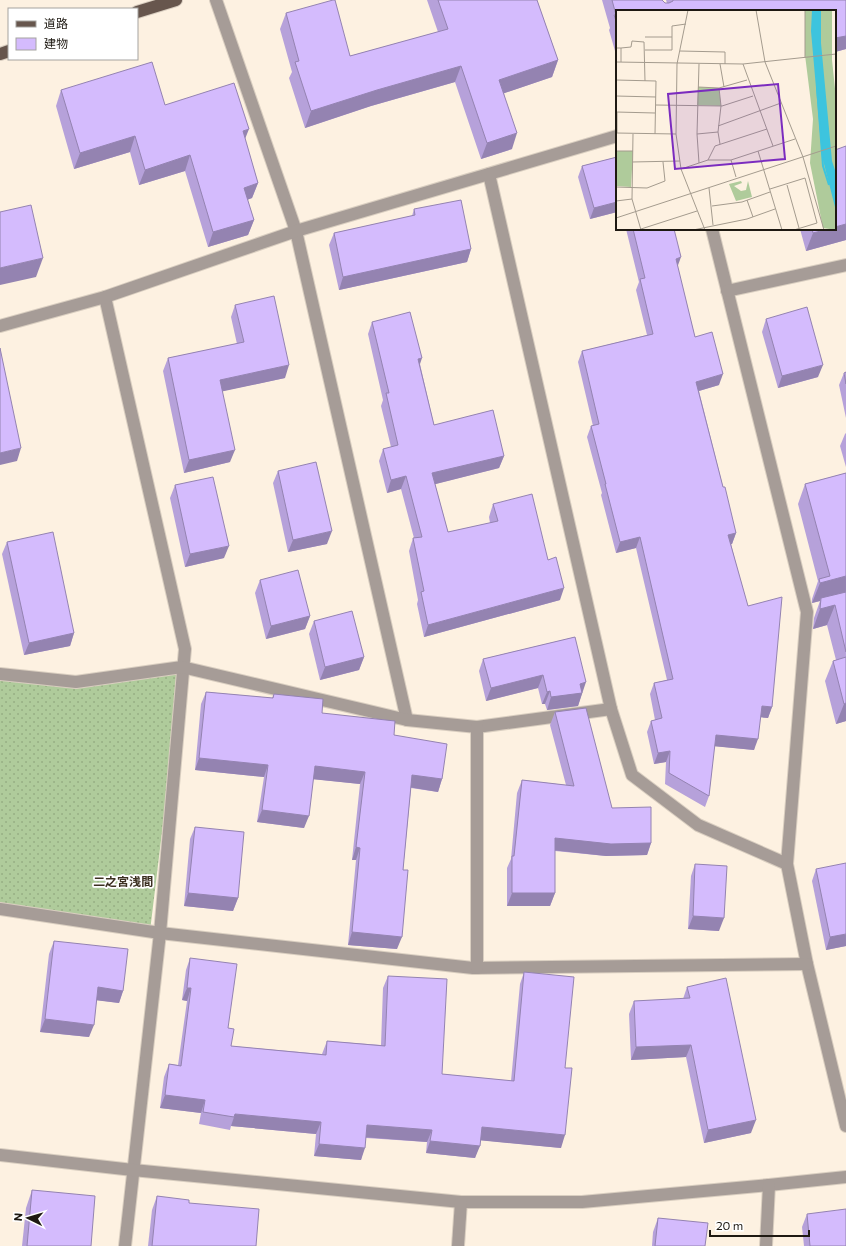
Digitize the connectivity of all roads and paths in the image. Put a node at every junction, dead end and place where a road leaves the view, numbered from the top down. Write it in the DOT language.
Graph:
graph roads {
  1 [pos="176,0"];
  2 [pos="216,0"];
  3 [pos="138,12"];
  4 [pos="616,136"];
  5 [pos="489,174"];
  6 [pos="712,230"];
  7 [pos="296,231"];
  8 [pos="846,266"];
  9 [pos="727,291"];
  10 [pos="105,296"];
  11 [pos="0,326"];
  12 [pos="820,609"];
  13 [pos="807,612"];
  14 [pos="182,666"];
  15 [pos="0,674"];
  16 [pos="611,709"];
  17 [pos="407,720"];
  18 [pos="477,727"];
  19 [pos="787,864"];
  20 [pos="0,909"];
  21 [pos="160,933"];
  22 [pos="807,964"];
  23 [pos="477,968"];
  24 [pos="846,1126"];
  25 [pos="0,1155"];
  26 [pos="133,1170"];
  27 [pos="846,1177"];
  28 [pos="769,1185"];
  29 [pos="462,1202"];
  30 [pos="125,1246"];
  31 [pos="458,1246"];
  32 [pos="766,1246"];
  1 -- 3 [label="main road"];
  2 -- 7 [label="street"];
  4 -- 5 [label="street"];
  5 -- 7 [label="street"];
  5 -- 16 [label="street"];
  6 -- 9 [label="street"];
  7 -- 10 [label="street"];
  7 -- 17 [label="street"];
  8 -- 9 [label="street"];
  9 -- 13 [label="street"];
  10 -- 11 [label="street"];
  10 -- 14 [label="street"];
  12 -- 13 [label="street"];
  13 -- 19 [label="street"];
  14 -- 15 [label="street"];
  14 -- 17 [label="street"];
  14 -- 21 [label="street"];
  16 -- 18 [label="street"];
  16 -- 19 [label="street"];
  17 -- 18 [label="street"];
  18 -- 23 [label="street"];
  19 -- 22 [label="street"];
  20 -- 21 [label="street"];
  21 -- 23 [label="street"];
  21 -- 26 [label="street"];
  22 -- 23 [label="street"];
  22 -- 24 [label="street"];
  25 -- 26 [label="street"];
  26 -- 29 [label="street"];
  26 -- 30 [label="street"];
  27 -- 28 [label="street"];
  28 -- 29 [label="street"];
  28 -- 32 [label="street"];
  29 -- 31 [label="street"];
}
